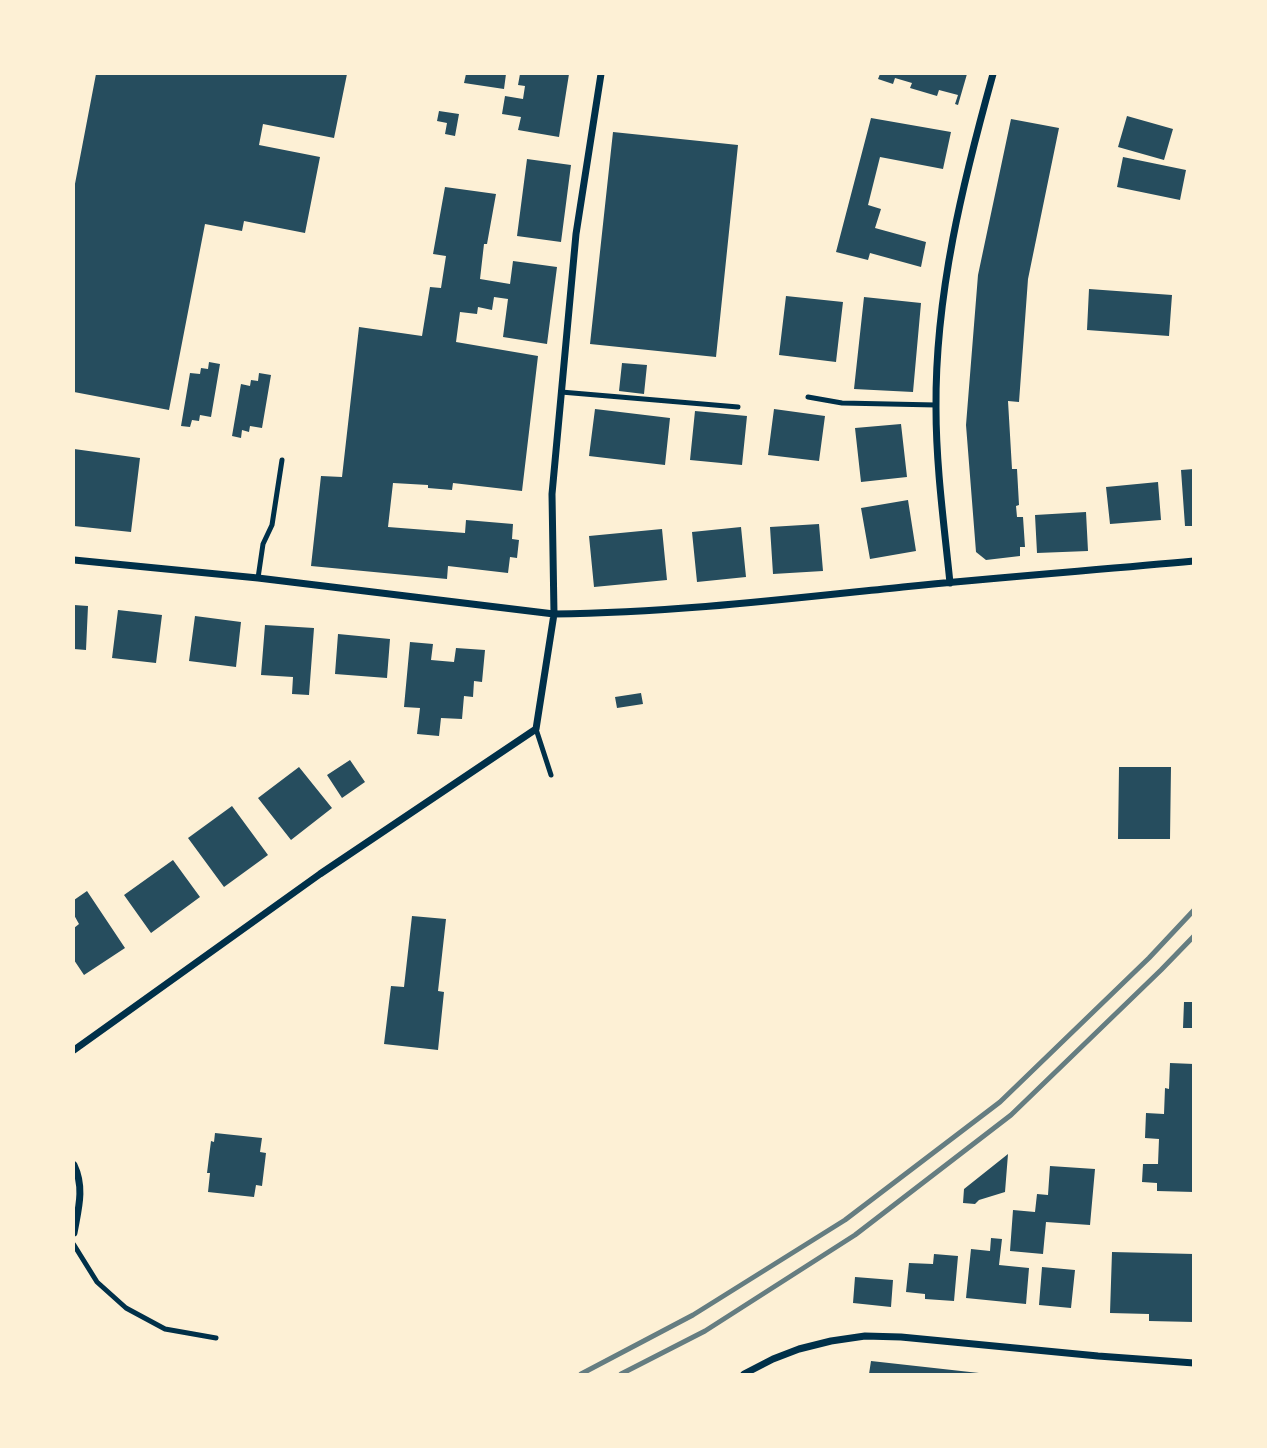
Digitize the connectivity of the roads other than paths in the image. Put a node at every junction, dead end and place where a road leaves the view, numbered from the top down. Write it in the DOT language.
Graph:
graph roads {
  1 [pos="601,74"];
  2 [pos="993,74"];
  3 [pos="561,392"];
  4 [pos="807,397"];
  5 [pos="936,405"];
  6 [pos="738,407"];
  7 [pos="282,460"];
  8 [pos="74,560"];
  9 [pos="1194,561"];
  10 [pos="258,578"];
  11 [pos="950,583"];
  12 [pos="554,614"];
  13 [pos="536,729"];
  14 [pos="551,775"];
  15 [pos="74,1050"];
  16 [pos="74,1166"];
  17 [pos="74,1234"];
  18 [pos="74,1245"];
  19 [pos="216,1338"];
  20 [pos="1194,1363"];
  21 [pos="744,1374"];
  1 -- 3 [label="street"];
  2 -- 5 [label="street"];
  3 -- 6 [label="lane"];
  3 -- 12 [label="street"];
  4 -- 5 [label="lane"];
  5 -- 11 [label="street"];
  7 -- 10 [label="lane"];
  8 -- 10 [label="street"];
  9 -- 11 [label="street"];
  10 -- 12 [label="street"];
  11 -- 12 [label="street"];
  12 -- 13 [label="street"];
  13 -- 14 [label="lane"];
  13 -- 15 [label="street"];
  16 -- 17 [label="street"];
  18 -- 19 [label="lane"];
  20 -- 21 [label="street"];
}
